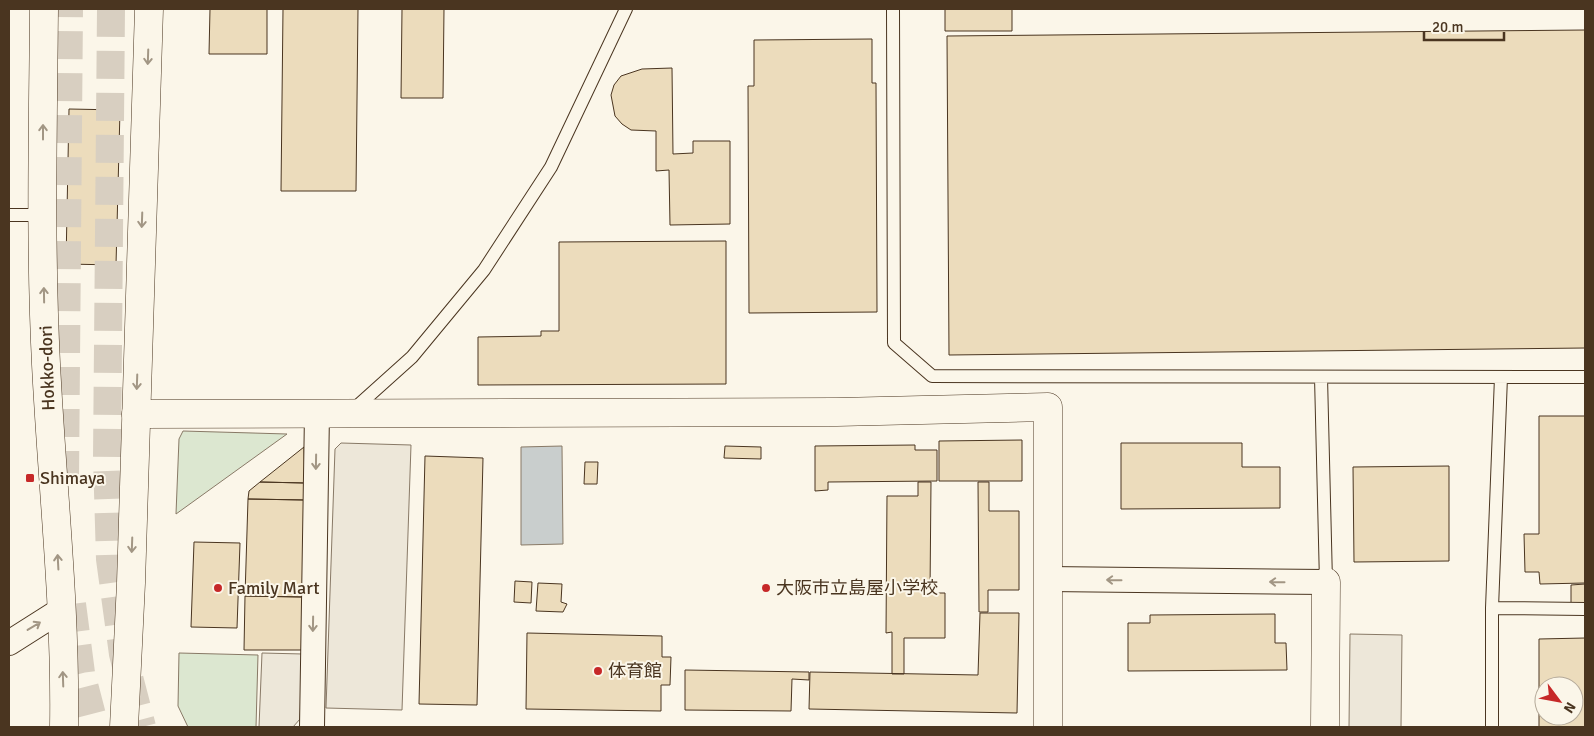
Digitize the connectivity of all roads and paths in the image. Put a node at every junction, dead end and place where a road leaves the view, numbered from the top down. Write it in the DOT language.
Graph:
graph roads {
  1 [pos="44,9"];
  2 [pos="149,9"];
  3 [pos="626,9"];
  4 [pos="893,9"];
  5 [pos="9,215"];
  6 [pos="42,215"];
  7 [pos="1320,377"];
  8 [pos="1500,377"];
  9 [pos="1585,378"];
  10 [pos="317,413"];
  11 [pos="349,413"];
  12 [pos="136,414"];
  13 [pos="1048,579"];
  14 [pos="1326,582"];
  15 [pos="1492,608"];
  16 [pos="1585,609"];
  17 [pos="61,610"];
  18 [pos="9,643"];
  19 [pos="64,727"];
  20 [pos="124,727"];
  21 [pos="312,727"];
  22 [pos="1048,727"];
  23 [pos="1325,727"];
  24 [pos="1492,727"];
  6 -- 1 [label="main road, Hokko-dori, one-way"];
  2 -- 12 [label="main road, one-way"];
  3 -- 11 [label="lane"];
  4 -- 7 [label="lane"];
  5 -- 6 [label="lane"];
  17 -- 6 [label="main road, Hokko-dori, one-way"];
  7 -- 8 [label="lane"];
  7 -- 14 [label="lane"];
  8 -- 9 [label="lane"];
  8 -- 15 [label="lane"];
  10 -- 11 [label="main road"];
  10 -- 12 [label="main road"];
  10 -- 21 [label="street, one-way"];
  11 -- 13 [label="main road"];
  12 -- 20 [label="main road, one-way"];
  14 -- 13 [label="street, one-way"];
  13 -- 22 [label="main road"];
  14 -- 23 [label="main road"];
  15 -- 16 [label="lane"];
  15 -- 24 [label="lane"];
  18 -- 17 [label="street, one-way"];
  19 -- 17 [label="main road, Hokko-dori, one-way"];
}
